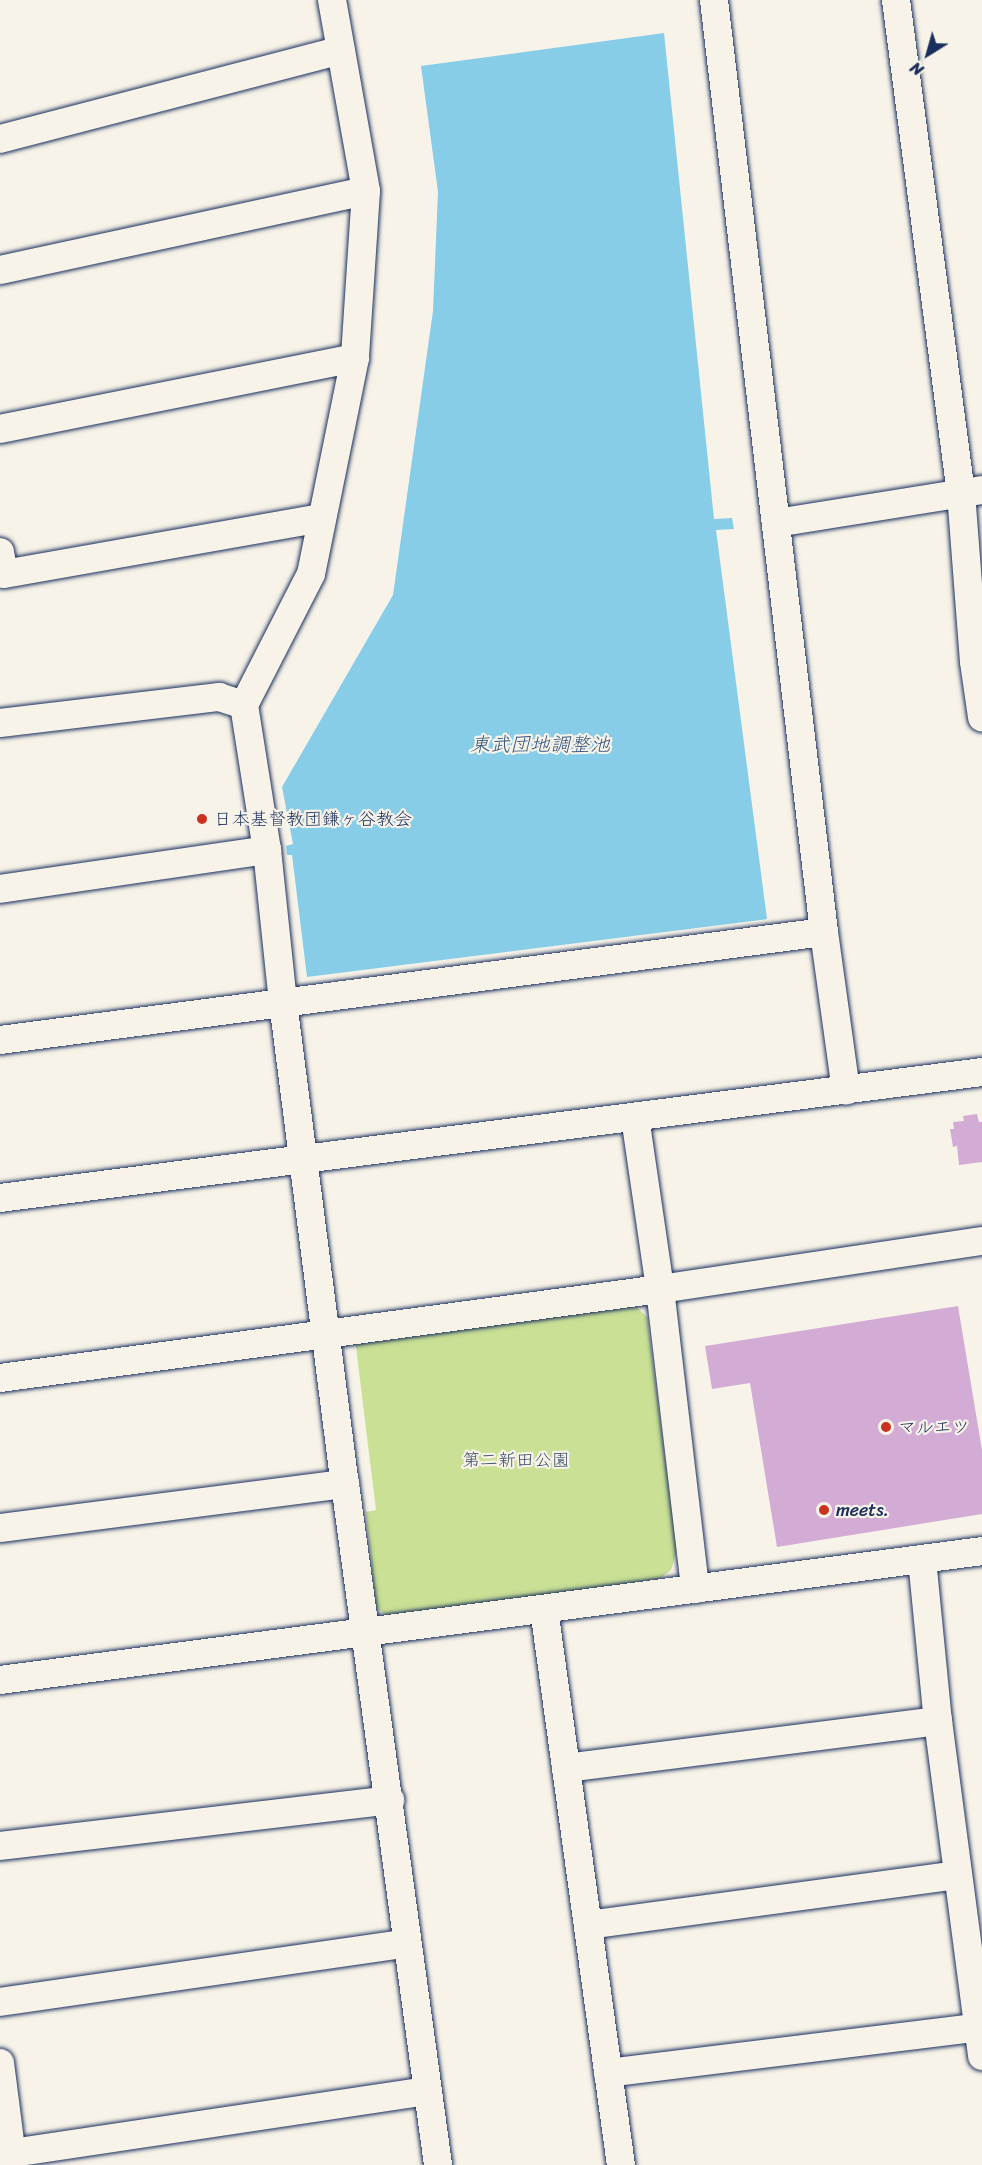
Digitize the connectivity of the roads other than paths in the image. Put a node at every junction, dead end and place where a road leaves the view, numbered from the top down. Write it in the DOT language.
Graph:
graph roads {
  1 [pos="332,0"];
  2 [pos="714,0"];
  3 [pos="896,0"];
  4 [pos="341,50"];
  5 [pos="0,139"];
  6 [pos="366,191"];
  7 [pos="0,270"];
  8 [pos="355,358"];
  9 [pos="0,429"];
  10 [pos="971,492"];
  11 [pos="322,518"];
  12 [pos="776,523"];
  13 [pos="0,552"];
  14 [pos="244,705"];
  15 [pos="982,717"];
  16 [pos="0,723"];
  17 [pos="267,850"];
  18 [pos="0,890"];
  19 [pos="824,932"];
  20 [pos="283,1002"];
  21 [pos="0,1040"];
  22 [pos="982,1072"];
  23 [pos="846,1090"];
  24 [pos="635,1117"];
  25 [pos="305,1159"];
  26 [pos="0,1198"];
  27 [pos="982,1241"];
  28 [pos="660,1289"];
  29 [pos="328,1333"];
  30 [pos="0,1378"];
  31 [pos="345,1484"];
  32 [pos="0,1528"];
  33 [pos="982,1551"];
  34 [pos="922,1559"];
  35 [pos="695,1589"];
  36 [pos="544,1609"];
  37 [pos="367,1632"];
  38 [pos="0,1680"];
  39 [pos="938,1720"];
  40 [pos="566,1768"];
  41 [pos="390,1800"];
  42 [pos="0,1846"];
  43 [pos="956,1875"];
  44 [pos="588,1925"];
  45 [pos="407,1943"];
  46 [pos="0,2002"];
  47 [pos="977,2028"];
  48 [pos="982,2056"];
  49 [pos="0,2063"];
  50 [pos="608,2073"];
  51 [pos="427,2091"];
  52 [pos="12,2159"];
  53 [pos="438,2165"];
  54 [pos="621,2165"];
  1 -- 4 [label="street"];
  2 -- 12 [label="street"];
  3 -- 10 [label="street"];
  4 -- 5 [label="street"];
  4 -- 6 [label="street"];
  6 -- 7 [label="street"];
  6 -- 8 [label="street"];
  8 -- 9 [label="street"];
  8 -- 11 [label="street"];
  10 -- 12 [label="street"];
  10 -- 15 [label="street"];
  11 -- 13 [label="street"];
  11 -- 14 [label="street"];
  12 -- 19 [label="street"];
  14 -- 16 [label="street"];
  14 -- 17 [label="street"];
  17 -- 18 [label="street"];
  17 -- 20 [label="street"];
  19 -- 20 [label="street"];
  19 -- 23 [label="street"];
  20 -- 21 [label="street"];
  20 -- 25 [label="street"];
  22 -- 23 [label="street"];
  23 -- 24 [label="street"];
  24 -- 25 [label="street"];
  24 -- 28 [label="street"];
  25 -- 26 [label="street"];
  25 -- 29 [label="street"];
  27 -- 28 [label="street"];
  28 -- 29 [label="street"];
  28 -- 35 [label="street"];
  29 -- 30 [label="street"];
  29 -- 31 [label="street"];
  31 -- 32 [label="street"];
  31 -- 37 [label="street"];
  33 -- 34 [label="street"];
  34 -- 35 [label="street"];
  34 -- 39 [label="street"];
  35 -- 36 [label="street"];
  36 -- 37 [label="street"];
  36 -- 40 [label="street"];
  37 -- 38 [label="street"];
  37 -- 41 [label="street"];
  39 -- 40 [label="street"];
  39 -- 43 [label="street"];
  40 -- 44 [label="street"];
  41 -- 42 [label="street"];
  41 -- 45 [label="street"];
  43 -- 44 [label="street"];
  43 -- 47 [label="street"];
  44 -- 50 [label="street"];
  45 -- 46 [label="street"];
  45 -- 51 [label="street"];
  47 -- 48 [label="street"];
  47 -- 50 [label="street"];
  49 -- 52 [label="street"];
  50 -- 54 [label="street"];
  51 -- 52 [label="street"];
  51 -- 53 [label="street"];
}
